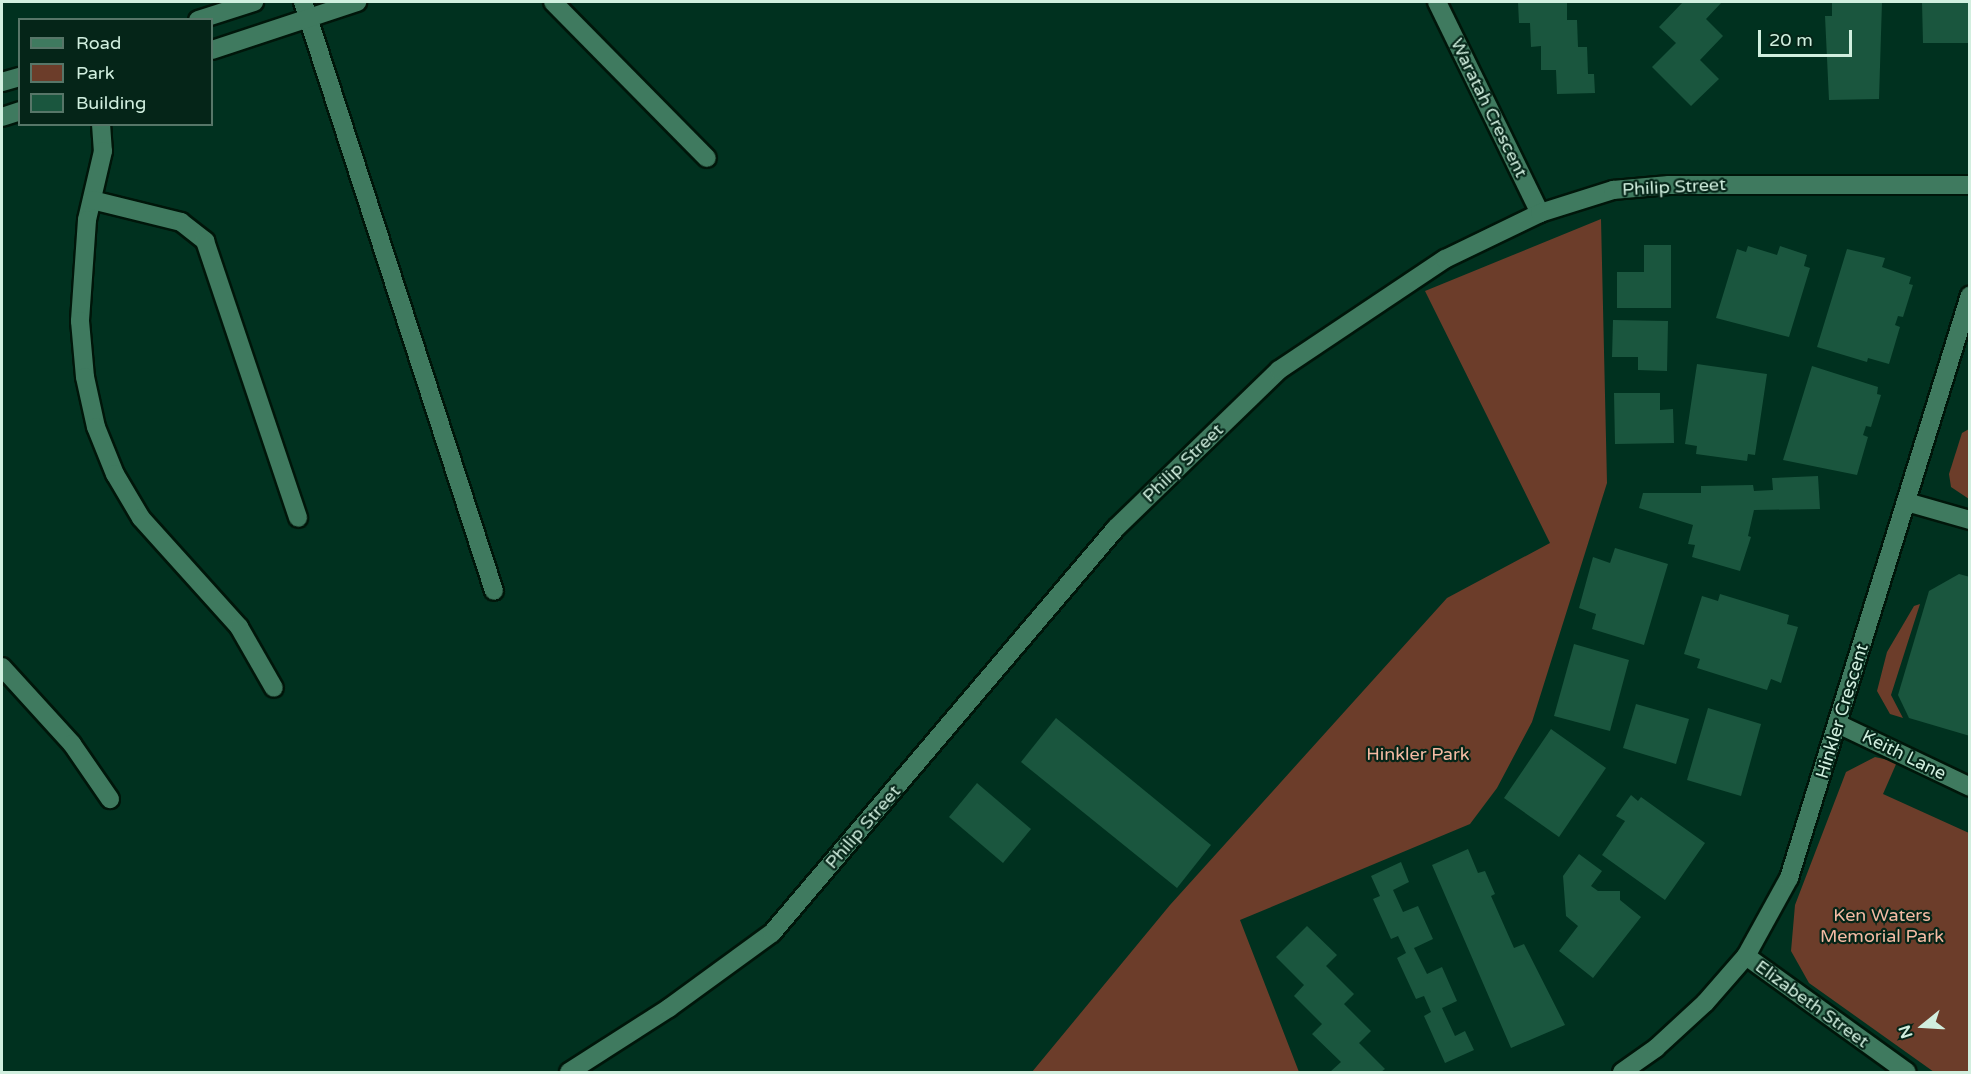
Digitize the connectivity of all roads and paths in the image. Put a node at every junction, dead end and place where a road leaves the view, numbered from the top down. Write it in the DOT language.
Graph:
graph roads {
  1 [pos="254,2"];
  2 [pos="303,2"];
  3 [pos="357,2"];
  4 [pos="553,2"];
  5 [pos="1437,2"];
  6 [pos="204,18"];
  7 [pos="309,19"];
  8 [pos="213,50"];
  9 [pos="18,78"];
  10 [pos="2,82"];
  11 [pos="18,112"];
  12 [pos="2,117"];
  13 [pos="101,126"];
  14 [pos="707,158"];
  15 [pos="1970,185"];
  16 [pos="92,200"];
  17 [pos="1540,213"];
  18 [pos="1970,295"];
  19 [pos="1906,502"];
  20 [pos="298,518"];
  21 [pos="1970,520"];
  22 [pos="494,591"];
  23 [pos="2,667"];
  24 [pos="274,688"];
  25 [pos="1838,724"];
  26 [pos="1970,787"];
  27 [pos="110,799"];
  28 [pos="1746,956"];
  29 [pos="569,1072"];
  30 [pos="1622,1072"];
  31 [pos="1907,1072"];
  1 -- 6 [label="street"];
  2 -- 7 [label="street"];
  3 -- 7 [label="street"];
  4 -- 14 [label="street"];
  5 -- 17 [label="street, Waratah Crescent"];
  7 -- 8 [label="street"];
  7 -- 22 [label="street"];
  9 -- 10 [label="street"];
  11 -- 12 [label="street"];
  13 -- 16 [label="street"];
  15 -- 17 [label="street, Philip Street"];
  16 -- 20 [label="street"];
  16 -- 24 [label="street"];
  17 -- 29 [label="street, Philip Street"];
  18 -- 19 [label="street, Hinkler Crescent"];
  19 -- 21 [label="street"];
  19 -- 25 [label="street, Hinkler Crescent"];
  23 -- 27 [label="street"];
  25 -- 26 [label="street, Keith Lane"];
  25 -- 28 [label="street, Hinkler Crescent"];
  28 -- 30 [label="street, Hinkler Crescent"];
  28 -- 31 [label="street, Elizabeth Street"];
}
